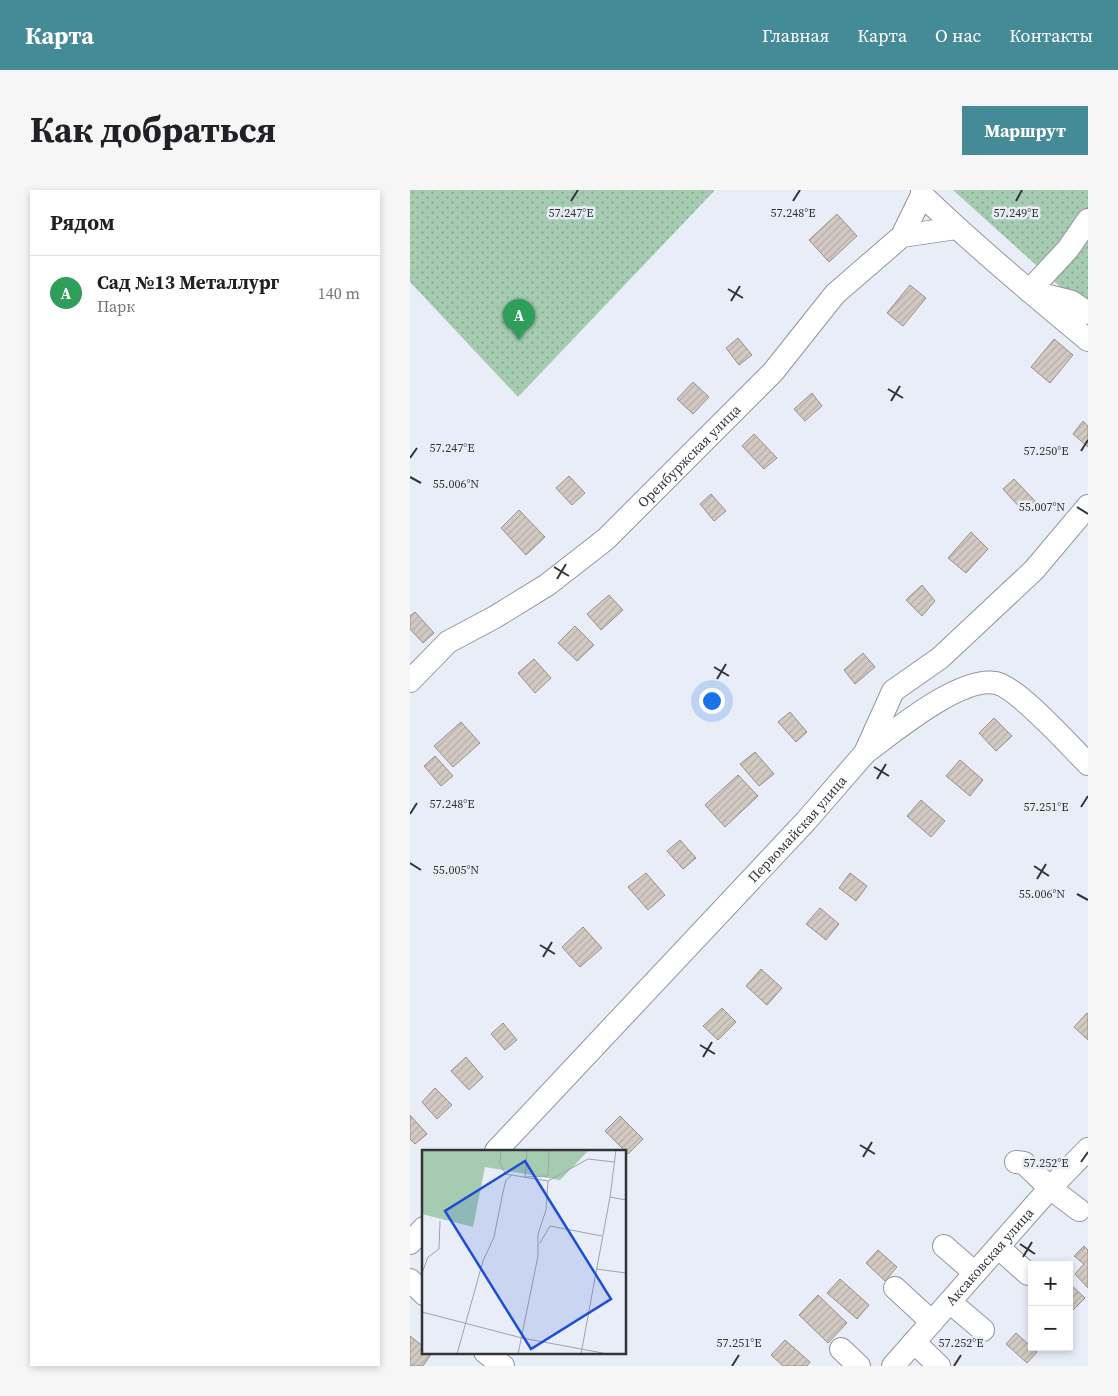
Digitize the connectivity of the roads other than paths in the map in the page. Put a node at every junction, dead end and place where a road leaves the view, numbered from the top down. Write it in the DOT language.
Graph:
graph roads {
  1 [pos="922,192"];
  2 [pos="1088,220"];
  3 [pos="956,228"];
  4 [pos="902,236"];
  5 [pos="1028,291"];
  6 [pos="1088,313"];
  7 [pos="1088,340"];
  8 [pos="1088,506"];
  9 [pos="410,681"];
  10 [pos="865,753"];
  11 [pos="1088,764"];
  12 [pos="1088,1149"];
  13 [pos="497,1150"];
  14 [pos="1016,1162"];
  15 [pos="1050,1188"];
  16 [pos="1079,1210"];
  17 [pos="422,1230"];
  18 [pos="410,1243"];
  19 [pos="944,1246"];
  20 [pos="998,1247"];
  21 [pos="975,1273"];
  22 [pos="1028,1274"];
  23 [pos="410,1280"];
  24 [pos="895,1288"];
  25 [pos="422,1292"];
  26 [pos="950,1302"];
  27 [pos="932,1322"];
  28 [pos="983,1330"];
  29 [pos="914,1342"];
  30 [pos="840,1349"];
  31 [pos="488,1354"];
  32 [pos="503,1366"];
  33 [pos="859,1366"];
  34 [pos="893,1366"];
  35 [pos="939,1366"];
  1 -- 3 [label="street"];
  1 -- 4 [label="street"];
  2 -- 5 [label="street"];
  3 -- 4 [label="street"];
  3 -- 5 [label="street"];
  4 -- 9 [label="street, Оренбуржская улица"];
  5 -- 6 [label="street"];
  5 -- 7 [label="street"];
  8 -- 10 [label="street, Первомайская улица"];
  10 -- 11 [label="street"];
  10 -- 13 [label="street, Первомайская улица"];
  12 -- 15 [label="street, Аксаковская улица"];
  14 -- 15 [label="street"];
  15 -- 16 [label="street"];
  15 -- 20 [label="street, Аксаковская улица"];
  17 -- 18 [label="street"];
  19 -- 21 [label="street"];
  20 -- 21 [label="street, Аксаковская улица"];
  20 -- 22 [label="street"];
  21 -- 26 [label="street, Аксаковская улица"];
  23 -- 25 [label="street"];
  24 -- 27 [label="street"];
  26 -- 27 [label="street, Аксаковская улица"];
  26 -- 28 [label="street"];
  27 -- 29 [label="street, Аксаковская улица"];
  29 -- 34 [label="street, Аксаковская улица"];
  29 -- 35 [label="street"];
  30 -- 33 [label="street"];
  31 -- 32 [label="street"];
}
